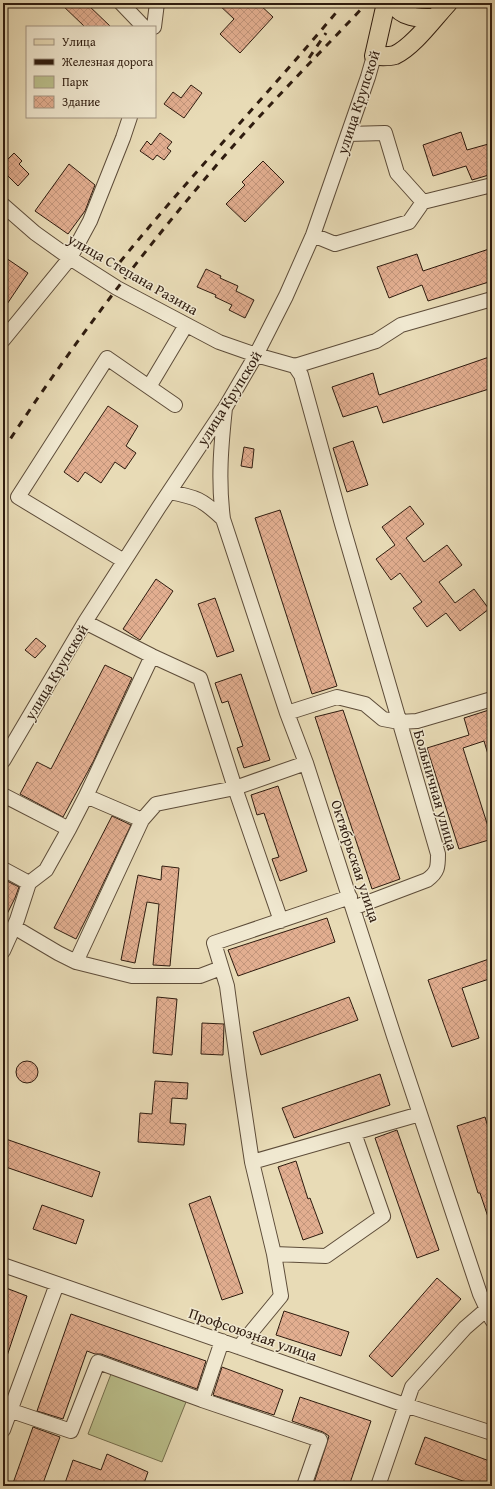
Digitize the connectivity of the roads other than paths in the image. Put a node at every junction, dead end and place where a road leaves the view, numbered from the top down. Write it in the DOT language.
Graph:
graph roads {
  1 [pos="121,3"];
  2 [pos="157,3"];
  3 [pos="386,3"];
  4 [pos="393,3"];
  5 [pos="448,3"];
  6 [pos="434,18"];
  7 [pos="143,26"];
  8 [pos="154,26"];
  9 [pos="374,56"];
  10 [pos="130,118"];
  11 [pos="348,134"];
  12 [pos="492,185"];
  13 [pos="423,202"];
  14 [pos="3,205"];
  15 [pos="313,235"];
  16 [pos="70,258"];
  17 [pos="492,300"];
  18 [pos="186,325"];
  19 [pos="3,340"];
  20 [pos="256,355"];
  21 [pos="295,366"];
  22 [pos="149,387"];
  23 [pos="175,405"];
  24 [pos="225,408"];
  25 [pos="169,492"];
  26 [pos="222,518"];
  27 [pos="124,561"];
  28 [pos="85,622"];
  29 [pos="152,656"];
  30 [pos="492,699"];
  31 [pos="287,713"];
  32 [pos="399,722"];
  33 [pos="3,761"];
  34 [pos="306,763"];
  35 [pos="235,788"];
  36 [pos="3,796"];
  37 [pos="86,796"];
  38 [pos="142,820"];
  39 [pos="69,829"];
  40 [pos="3,869"];
  41 [pos="29,883"];
  42 [pos="351,903"];
  43 [pos="281,921"];
  44 [pos="14,927"];
  45 [pos="3,951"];
  46 [pos="76,962"];
  47 [pos="221,968"];
  48 [pos="420,1114"];
  49 [pos="354,1133"];
  50 [pos="252,1162"];
  51 [pos="274,1254"];
  52 [pos="3,1265"];
  53 [pos="57,1284"];
  54 [pos="490,1312"];
  55 [pos="222,1341"];
  56 [pos="239,1347"];
  57 [pos="202,1400"];
  58 [pos="405,1405"];
  59 [pos="7,1409"];
  60 [pos="3,1430"];
  61 [pos="492,1433"];
  62 [pos="304,1486"];
  63 [pos="378,1486"];
  1 -- 7 [label="street"];
  2 -- 8 [label="street"];
  3 -- 9 [label="main road, улица Крупской"];
  4 -- 6 [label="main road"];
  5 -- 6 [label="main road"];
  6 -- 9 [label="main road"];
  9 -- 11 [label="street, улица Крупской"];
  10 -- 16 [label="street"];
  11 -- 13 [label="street"];
  11 -- 15 [label="street, улица Крупской"];
  12 -- 13 [label="street"];
  13 -- 15 [label="street"];
  14 -- 16 [label="street, улица Степана Разина"];
  15 -- 20 [label="street, улица Крупской"];
  16 -- 18 [label="street, улица Степана Разина"];
  16 -- 19 [label="street"];
  17 -- 21 [label="street"];
  18 -- 20 [label="street, улица Степана Разина"];
  18 -- 22 [label="street"];
  20 -- 21 [label="street, улица Степана Разина"];
  20 -- 24 [label="street, улица Крупской"];
  21 -- 32 [label="street"];
  22 -- 23 [label="street"];
  22 -- 27 [label="street"];
  24 -- 25 [label="street, улица Крупской"];
  24 -- 26 [label="street, Октябрьская улица"];
  25 -- 26 [label="street"];
  25 -- 27 [label="street, улица Крупской"];
  26 -- 31 [label="street, Октябрьская улица"];
  27 -- 28 [label="street, улица Крупской"];
  28 -- 29 [label="street"];
  28 -- 33 [label="street, улица Крупской"];
  29 -- 35 [label="street"];
  29 -- 37 [label="street"];
  30 -- 32 [label="street, Больничная улица"];
  31 -- 32 [label="street"];
  31 -- 34 [label="street, Октябрьская улица"];
  32 -- 42 [label="street, Больничная улица"];
  34 -- 35 [label="street"];
  34 -- 42 [label="street, Октябрьская улица"];
  35 -- 38 [label="street"];
  35 -- 43 [label="street"];
  36 -- 39 [label="street"];
  37 -- 38 [label="street"];
  37 -- 39 [label="street"];
  38 -- 46 [label="street"];
  39 -- 41 [label="street"];
  40 -- 41 [label="street"];
  41 -- 44 [label="street"];
  42 -- 43 [label="street"];
  42 -- 48 [label="street, Октябрьская улица"];
  43 -- 47 [label="street"];
  44 -- 45 [label="street"];
  44 -- 46 [label="street"];
  46 -- 47 [label="street"];
  47 -- 50 [label="street"];
  48 -- 49 [label="street"];
  48 -- 54 [label="street, Октябрьская улица"];
  49 -- 50 [label="street"];
  49 -- 51 [label="street"];
  50 -- 51 [label="street"];
  51 -- 56 [label="street"];
  52 -- 53 [label="street, Профсоюзная улица"];
  53 -- 55 [label="street, Профсоюзная улица"];
  53 -- 59 [label="street"];
  54 -- 58 [label="street"];
  55 -- 56 [label="street, Профсоюзная улица"];
  55 -- 57 [label="street"];
  56 -- 58 [label="street, Профсоюзная улица"];
  57 -- 59 [label="street"];
  57 -- 62 [label="street"];
  58 -- 61 [label="street, Профсоюзная улица"];
  58 -- 63 [label="street"];
  59 -- 60 [label="street"];
}
